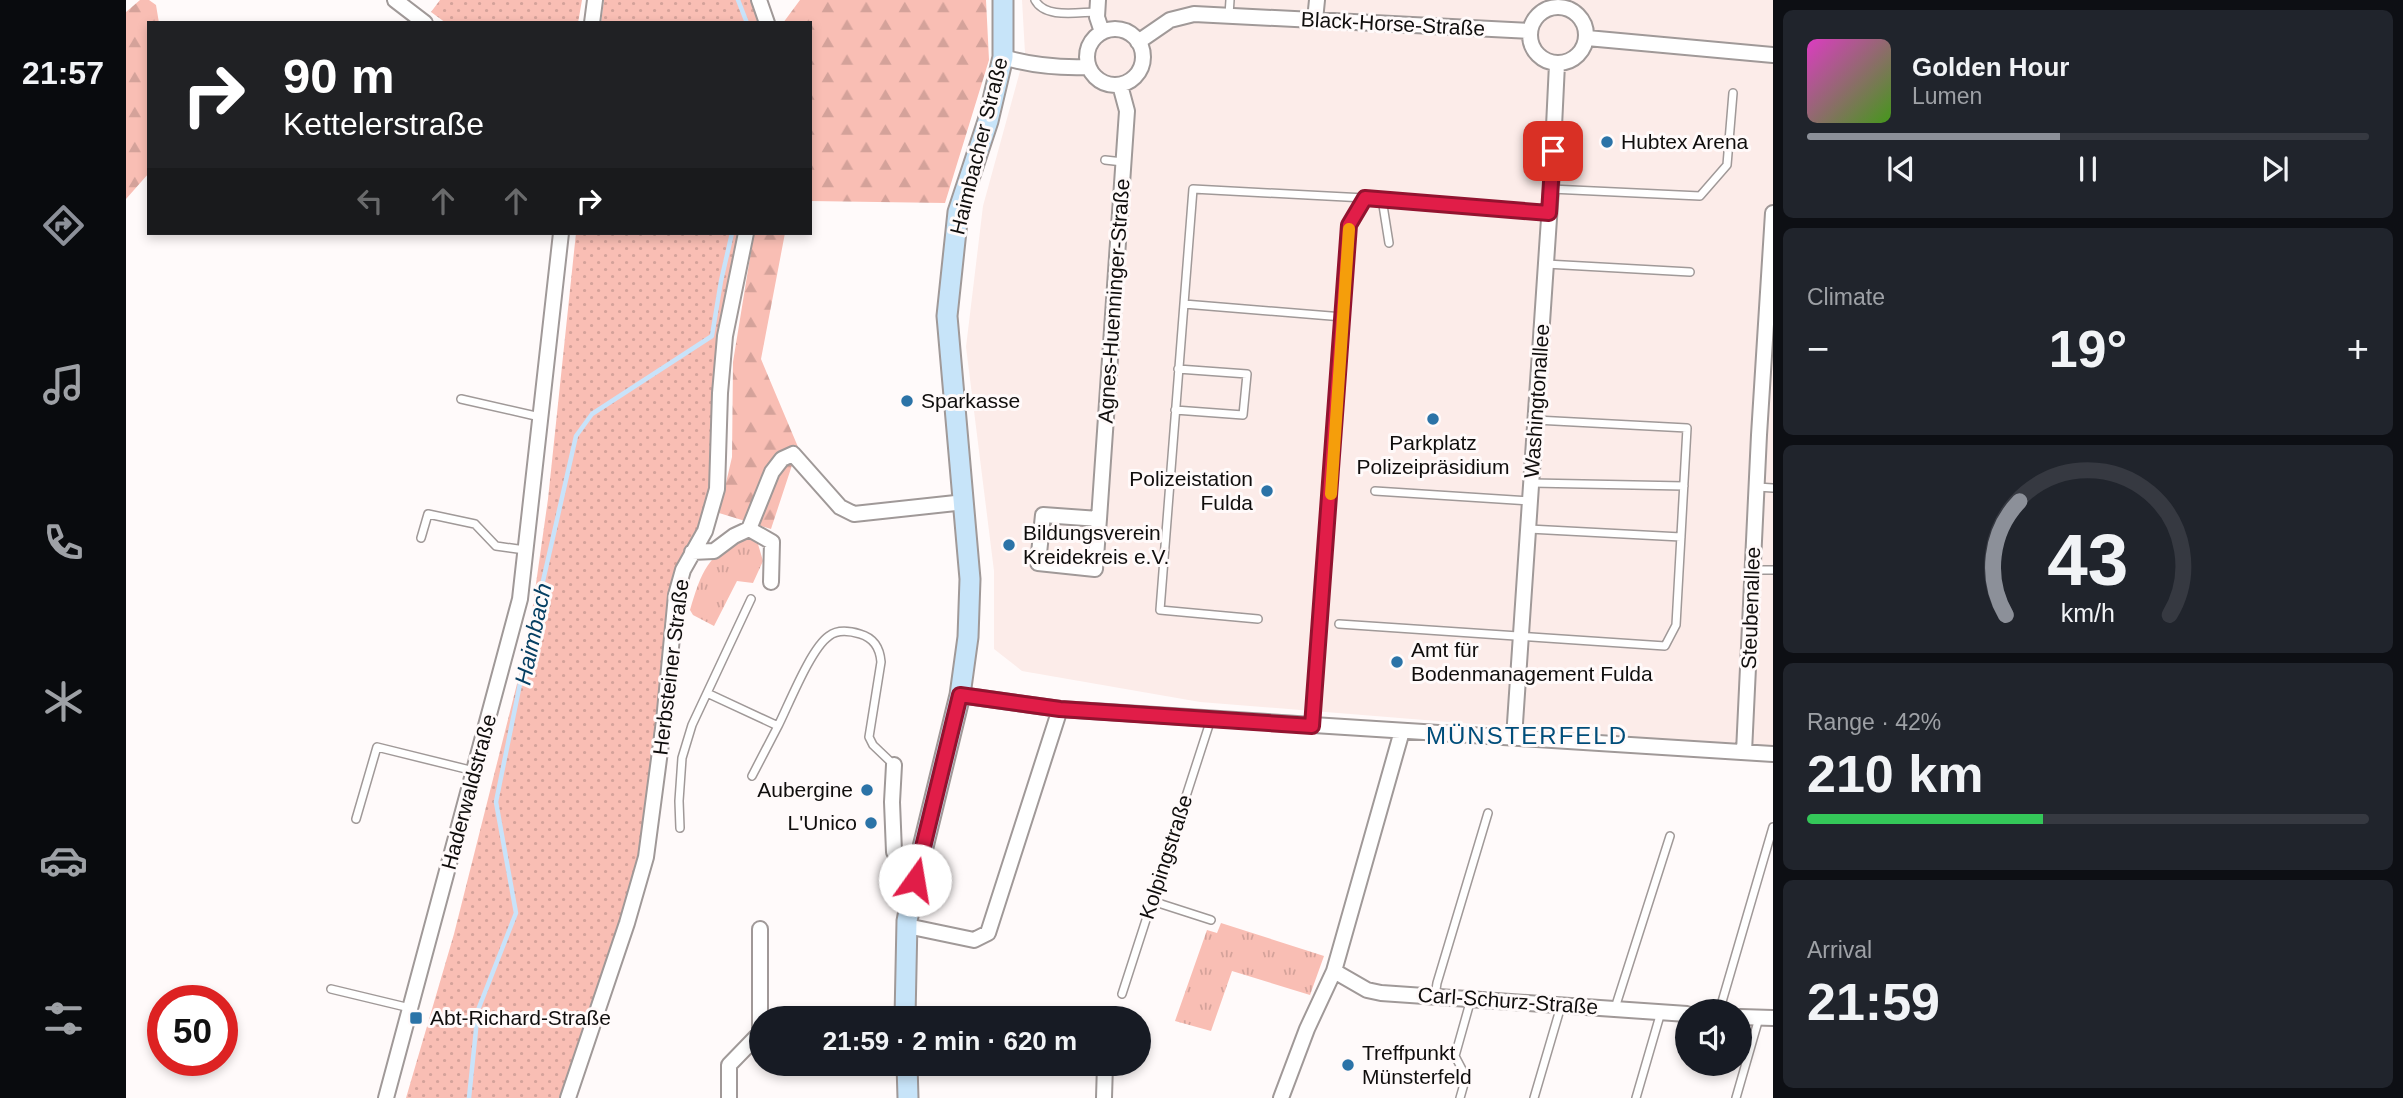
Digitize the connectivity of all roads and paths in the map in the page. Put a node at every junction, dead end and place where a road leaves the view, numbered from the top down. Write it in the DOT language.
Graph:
graph roads {
  1 [pos="395,0"];
  2 [pos="595,0"];
  3 [pos="758,0"];
  4 [pos="1003,0"];
  5 [pos="1035,0"];
  6 [pos="1230,0"];
  7 [pos="1317,0"];
  8 [pos="1562,4"];
  9 [pos="1097,6"];
  10 [pos="1229,15"];
  11 [pos="1315,20"];
  12 [pos="422,21"];
  13 [pos="592,21"];
  14 [pos="766,21"];
  15 [pos="1530,31"];
  16 [pos="1102,32"];
  17 [pos="1587,38"];
  18 [pos="1138,42"];
  19 [pos="1773,55"];
  20 [pos="1003,57"];
  21 [pos="1557,64"];
  22 [pos="1088,66"];
  23 [pos="1120,85"];
  24 [pos="1733,93"];
  25 [pos="1105,160"];
  26 [pos="1123,162"];
  27 [pos="1552,189"];
  28 [pos="1365,198"];
  29 [pos="1382,199"];
  30 [pos="1549,213"];
  31 [pos="1773,213"];
  32 [pos="561,235"];
  33 [pos="746,235"];
  34 [pos="1389,243"];
  35 [pos="1546,264"];
  36 [pos="1690,272"];
  37 [pos="1184,304"];
  38 [pos="1343,317"];
  39 [pos="1769,345"];
  40 [pos="1178,369"];
  41 [pos="461,399"];
  42 [pos="1175,410"];
  43 [pos="540,417"];
  44 [pos="1536,420"];
  45 [pos="1532,482"];
  46 [pos="1684,486"];
  47 [pos="1756,486"];
  48 [pos="1773,488"];
  49 [pos="1375,491"];
  50 [pos="1531,501"];
  51 [pos="965,502"];
  52 [pos="1099,519"];
  53 [pos="749,529"];
  54 [pos="1529,529"];
  55 [pos="1681,537"];
  56 [pos="421,538"];
  57 [pos="525,550"];
  58 [pos="692,552"];
  59 [pos="1753,570"];
  60 [pos="1773,570"];
  61 [pos="771,582"];
  62 [pos="751,598"];
  63 [pos="1258,619"];
  64 [pos="1339,624"];
  65 [pos="1519,635"];
  66 [pos="707,692"];
  67 [pos="960,695"];
  68 [pos="1060,709"];
  69 [pos="1211,719"];
  70 [pos="778,726"];
  71 [pos="1312,726"];
  72 [pos="1402,731"];
  73 [pos="1514,738"];
  74 [pos="1744,752"];
  75 [pos="1773,754"];
  76 [pos="894,765"];
  77 [pos="475,772"];
  78 [pos="752,776"];
  79 [pos="1488,813"];
  80 [pos="356,819"];
  81 [pos="1773,827"];
  82 [pos="680,828"];
  83 [pos="1671,836"];
  84 [pos="915,880"];
  85 [pos="1152,901"];
  86 [pos="1211,920"];
  87 [pos="907,926"];
  88 [pos="760,929"];
  89 [pos="1334,971"];
  90 [pos="331,989"];
  91 [pos="1122,994"];
  92 [pos="1435,996"];
  93 [pos="1472,998"];
  94 [pos="1723,999"];
  95 [pos="1561,1005"];
  96 [pos="905,1006"];
  97 [pos="410,1008"];
  98 [pos="1615,1008"];
  99 [pos="1661,1012"];
  100 [pos="1675,1013"];
  101 [pos="1766,1018"];
  102 [pos="907,1076"];
  103 [pos="1105,1076"];
  104 [pos="386,1098"];
  105 [pos="568,1098"];
  106 [pos="729,1098"];
  107 [pos="908,1098"];
  108 [pos="1104,1098"];
  109 [pos="1281,1098"];
  110 [pos="1460,1098"];
  111 [pos="1534,1098"];
  112 [pos="1636,1098"];
  113 [pos="1736,1098"];
  1 -- 12 [label="street"];
  2 -- 13 [label="street"];
  3 -- 14 [label="street"];
  4 -- 20 [label="main road, Haimbacher Straße"];
  5 -- 9 [label="lane"];
  6 -- 10 [label="lane"];
  7 -- 11 [label="street"];
  8 -- 15 [label="street"];
  8 -- 17 [label="street"];
  9 -- 16 [label="street"];
  10 -- 11 [label="street, Black-Horse-Straße"];
  10 -- 18 [label="street, Black-Horse-Straße"];
  11 -- 15 [label="street, Black-Horse-Straße"];
  15 -- 21 [label="street"];
  16 -- 18 [label="street"];
  16 -- 22 [label="street"];
  17 -- 19 [label="street"];
  17 -- 21 [label="street"];
  18 -- 23 [label="street"];
  20 -- 22 [label="street"];
  20 -- 51 [label="main road, Haimbacher Straße"];
  21 -- 27 [label="street, Washingtonallee"];
  22 -- 23 [label="street"];
  23 -- 26 [label="street, Agnes-Huenninger-Straße"];
  24 -- 27 [label="lane"];
  25 -- 26 [label="lane"];
  26 -- 52 [label="street, Agnes-Huenninger-Straße"];
  27 -- 30 [label="street, Washingtonallee"];
  28 -- 29 [label="lane"];
  28 -- 37 [label="lane"];
  28 -- 38 [label="lane"];
  29 -- 30 [label="lane"];
  29 -- 34 [label="lane"];
  30 -- 35 [label="street, Washingtonallee"];
  31 -- 39 [label="street, Steubenallee"];
  32 -- 43 [label="street, Haderwaldstraße"];
  33 -- 58 [label="street, Herbsteiner Straße"];
  35 -- 36 [label="lane"];
  35 -- 44 [label="street, Washingtonallee"];
  37 -- 38 [label="lane"];
  37 -- 40 [label="lane"];
  38 -- 71 [label="lane"];
  39 -- 47 [label="street, Steubenallee"];
  40 -- 42 [label="lane"];
  40 -- 42 [label="lane"];
  41 -- 43 [label="lane"];
  42 -- 63 [label="lane"];
  43 -- 57 [label="street, Haderwaldstraße"];
  44 -- 45 [label="street, Washingtonallee"];
  44 -- 46 [label="lane"];
  45 -- 46 [label="lane"];
  45 -- 50 [label="street, Washingtonallee"];
  46 -- 55 [label="lane"];
  47 -- 48 [label="lane"];
  47 -- 59 [label="street, Steubenallee"];
  49 -- 50 [label="lane"];
  50 -- 54 [label="street, Washingtonallee"];
  51 -- 53 [label="street"];
  51 -- 67 [label="main road, Haimbacher Straße"];
  52 -- 52 [label="street, Agnes-Huenninger-Straße"];
  53 -- 58 [label="street"];
  53 -- 61 [label="street"];
  54 -- 55 [label="lane"];
  54 -- 65 [label="street, Washingtonallee"];
  55 -- 65 [label="lane"];
  56 -- 57 [label="lane"];
  57 -- 77 [label="street, Haderwaldstraße"];
  58 -- 105 [label="street, Herbsteiner Straße"];
  59 -- 60 [label="lane"];
  59 -- 74 [label="street, Steubenallee"];
  62 -- 66 [label="lane"];
  64 -- 65 [label="lane"];
  65 -- 73 [label="street, Washingtonallee"];
  66 -- 70 [label="lane"];
  66 -- 82 [label="lane"];
  67 -- 68 [label="street"];
  67 -- 84 [label="main road, Haimbacher Straße"];
  68 -- 69 [label="street"];
  68 -- 87 [label="street"];
  69 -- 71 [label="street"];
  69 -- 85 [label="lane, Kolpingstraße"];
  70 -- 76 [label="lane"];
  70 -- 78 [label="lane"];
  71 -- 72 [label="street"];
  72 -- 73 [label="street"];
  72 -- 89 [label="street"];
  73 -- 74 [label="street"];
  74 -- 75 [label="street"];
  76 -- 84 [label="street"];
  77 -- 80 [label="lane"];
  77 -- 97 [label="street, Haderwaldstraße"];
  79 -- 92 [label="lane"];
  81 -- 94 [label="lane"];
  83 -- 98 [label="lane"];
  84 -- 87 [label="main road, Haimbacher Straße"];
  85 -- 86 [label="lane"];
  85 -- 91 [label="lane, Kolpingstraße"];
  87 -- 96 [label="main road, Haimbacher Straße"];
  88 -- 106 [label="street"];
  89 -- 92 [label="street, Carl-Schurz-Straße"];
  89 -- 109 [label="street"];
  90 -- 97 [label="lane"];
  92 -- 93 [label="street, Carl-Schurz-Straße"];
  93 -- 95 [label="street, Carl-Schurz-Straße"];
  93 -- 110 [label="lane"];
  95 -- 98 [label="street, Carl-Schurz-Straße"];
  95 -- 111 [label="lane"];
  97 -- 104 [label="street, Haderwaldstraße"];
  98 -- 99 [label="street, Carl-Schurz-Straße"];
  99 -- 100 [label="street, Carl-Schurz-Straße"];
  99 -- 112 [label="lane"];
  101 -- 113 [label="lane"];
  102 -- 107 [label="main road"];
  103 -- 108 [label="street"];
}
